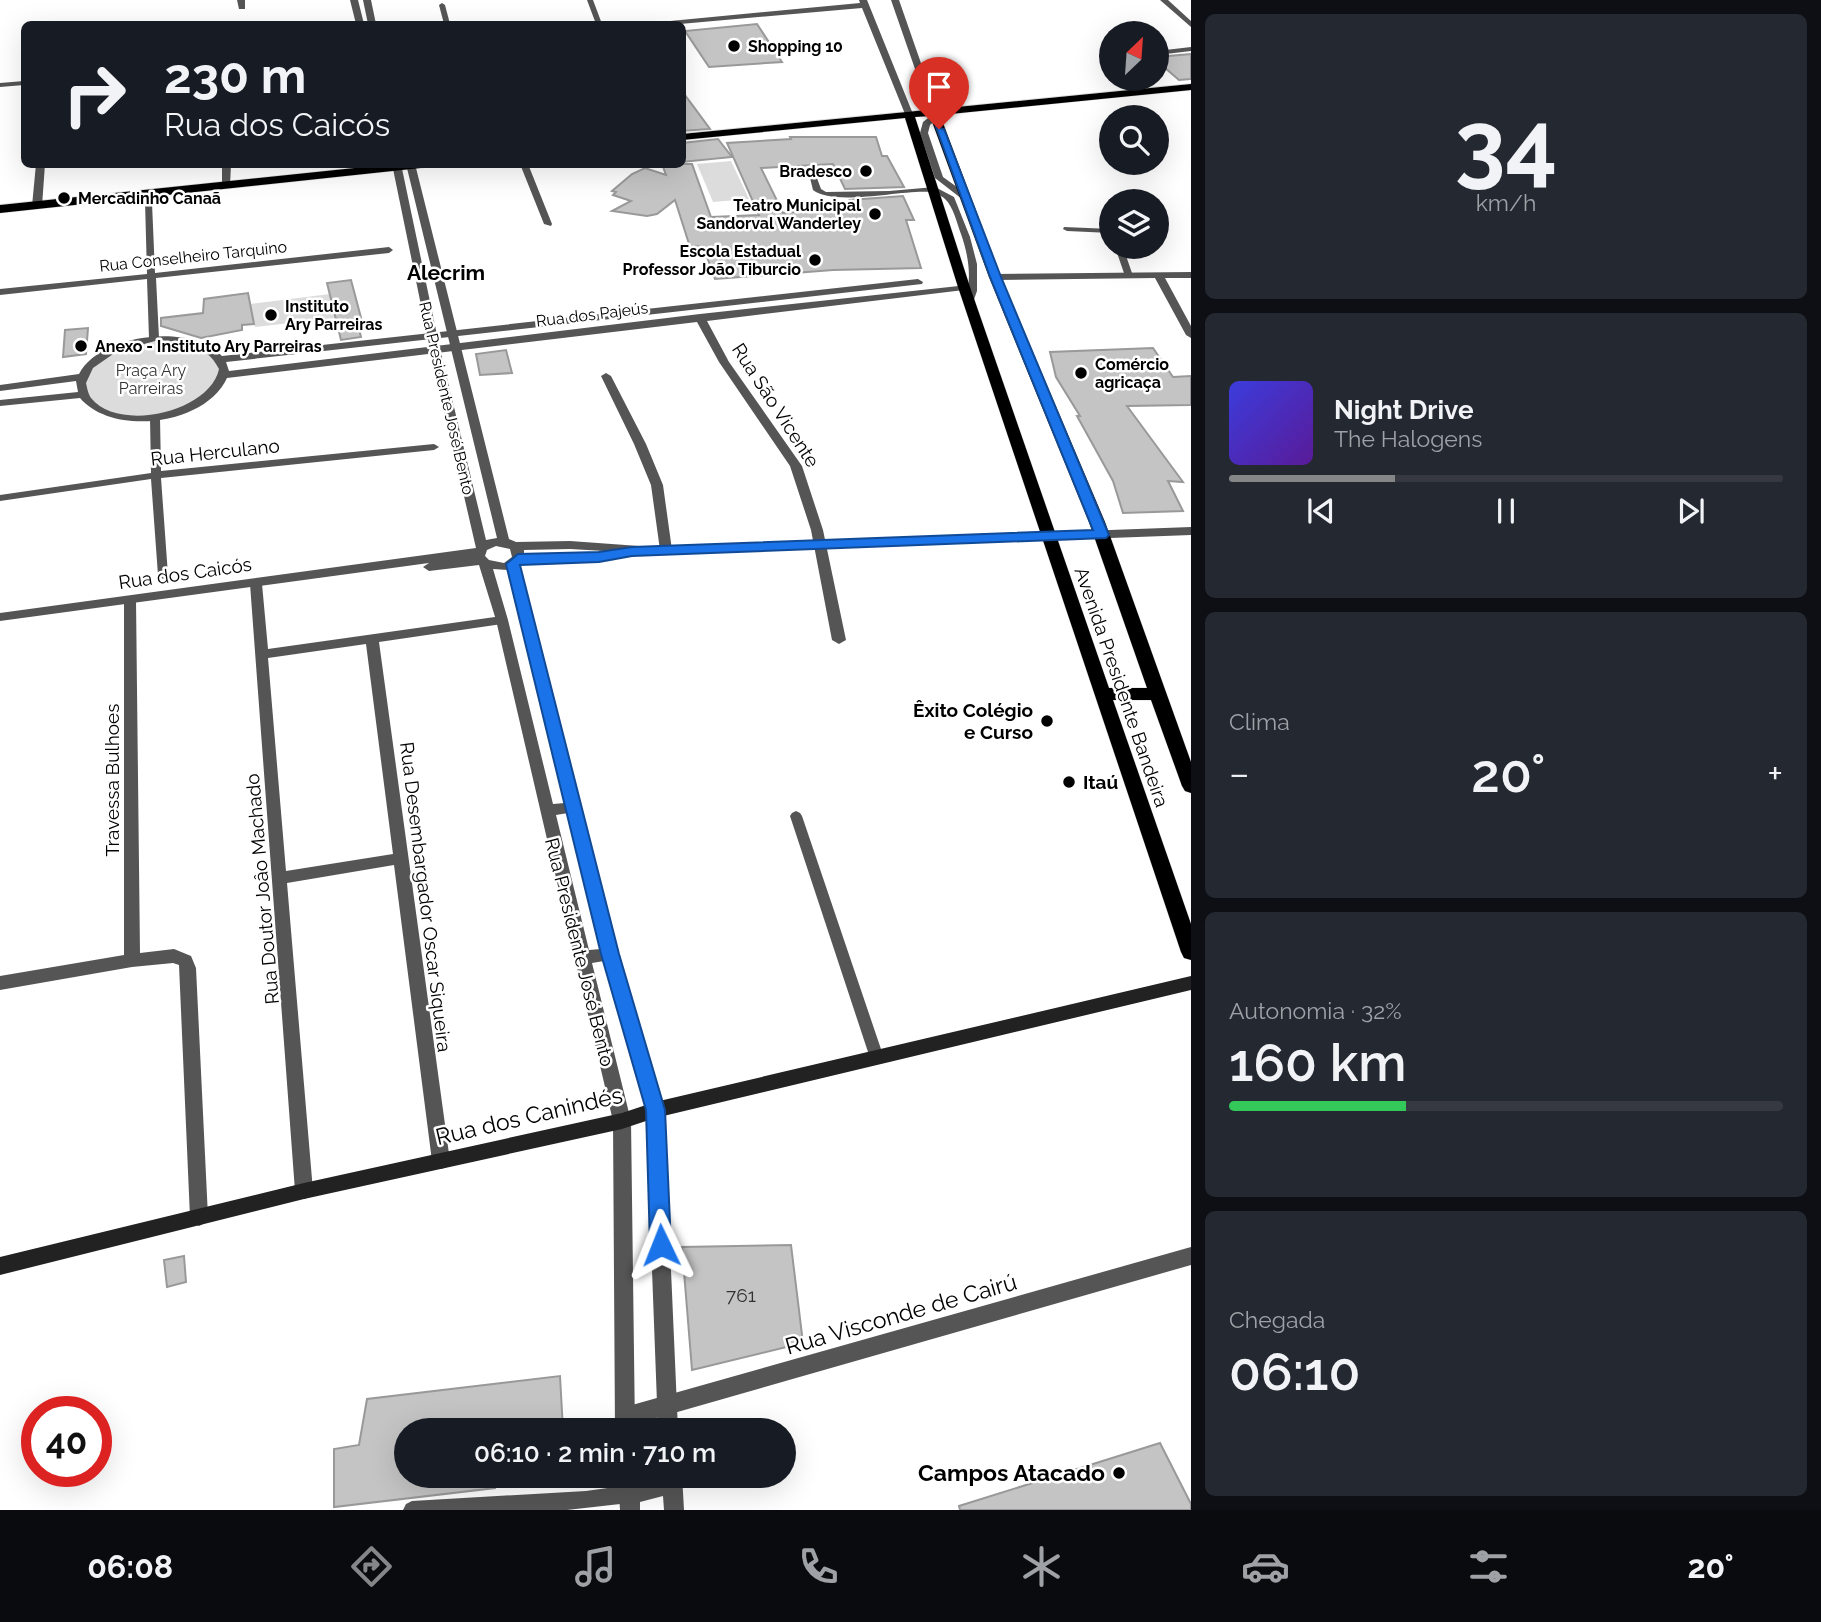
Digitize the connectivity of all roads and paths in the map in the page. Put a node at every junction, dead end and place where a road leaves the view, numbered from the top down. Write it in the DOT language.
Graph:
graph roads {
  1 [pos="354,0"];
  2 [pos="367,0"];
  3 [pos="590,0"];
  4 [pos="895,0"];
  5 [pos="1164,0"];
  6 [pos="442,5"];
  7 [pos="865,5"];
  8 [pos="757,18"];
  9 [pos="359,21"];
  10 [pos="371,21"];
  11 [pos="446,21"];
  12 [pos="598,21"];
  13 [pos="686,22"];
  14 [pos="1191,25"];
  15 [pos="686,27"];
  16 [pos="1191,49"];
  17 [pos="1169,52"];
  18 [pos="21,83"];
  19 [pos="0,85"];
  20 [pos="1191,87"];
  21 [pos="21,89"];
  22 [pos="0,91"];
  23 [pos="909,114"];
  24 [pos="934,115"];
  25 [pos="686,137"];
  26 [pos="41,168"];
  27 [pos="226,168"];
  28 [pos="377,168"];
  29 [pos="396,168"];
  30 [pos="412,168"];
  31 [pos="526,168"];
  32 [pos="811,172"];
  33 [pos="228,184"];
  34 [pos="935,189"];
  35 [pos="148,202"];
  36 [pos="37,206"];
  37 [pos="0,209"];
  38 [pos="548,224"];
  39 [pos="1067,229"];
  40 [pos="1099,230"];
  41 [pos="429,239"];
  42 [pos="412,241"];
  43 [pos="389,250"];
  44 [pos="1123,259"];
  45 [pos="149,274"];
  46 [pos="1129,275"];
  47 [pos="1158,275"];
  48 [pos="1191,275"];
  49 [pos="995,277"];
  50 [pos="962,282"];
  51 [pos="0,292"];
  52 [pos="969,303"];
  53 [pos="700,317"];
  54 [pos="452,334"];
  55 [pos="432,335"];
  56 [pos="1191,335"];
  57 [pos="153,338"];
  58 [pos="456,346"];
  59 [pos="435,349"];
  60 [pos="221,359"];
  61 [pos="224,375"];
  62 [pos="606,376"];
  63 [pos="81,377"];
  64 [pos="49,383"];
  65 [pos="0,388"];
  66 [pos="81,394"];
  67 [pos="52,397"];
  68 [pos="0,403"];
  69 [pos="155,418"];
  70 [pos="477,430"];
  71 [pos="455,433"];
  72 [pos="434,447"];
  73 [pos="156,475"];
  74 [pos="0,498"];
  75 [pos="1191,531"];
  76 [pos="1048,535"];
  77 [pos="1102,535"];
  78 [pos="818,544"];
  79 [pos="666,550"];
  80 [pos="512,553"];
  81 [pos="482,556"];
  82 [pos="163,575"];
  83 [pos="256,583"];
  84 [pos="130,600"];
  85 [pos="0,617"];
  86 [pos="502,620"];
  87 [pos="372,638"];
  88 [pos="839,640"];
  89 [pos="262,653"];
  90 [pos="542,679"];
  91 [pos="516,682"];
  92 [pos="1103,694"];
  93 [pos="1158,694"];
  94 [pos="1191,786"];
  95 [pos="574,807"];
  96 [pos="547,811"];
  97 [pos="796,816"];
  98 [pos="402,858"];
  99 [pos="281,878"];
  100 [pos="1191,952"];
  101 [pos="610,954"];
  102 [pos="581,958"];
  103 [pos="132,960"];
  104 [pos="0,983"];
  105 [pos="1191,983"];
  106 [pos="877,1058"];
  107 [pos="655,1110"];
  108 [pos="622,1121"];
  109 [pos="441,1161"];
  110 [pos="304,1191"];
  111 [pos="199,1217"];
  112 [pos="1191,1256"];
  113 [pos="0,1266"];
  114 [pos="667,1407"];
  115 [pos="625,1418"];
  116 [pos="640,1418"];
  117 [pos="667,1418"];
  118 [pos="673,1488"];
  119 [pos="629,1493"];
  120 [pos="412,1510"];
  121 [pos="674,1510"];
  1 -- 9 [label="street"];
  2 -- 10 [label="street"];
  3 -- 12 [label="lane"];
  4 -- 24 [label="street, Avenida Presidente Bandeira"];
  5 -- 14 [label="street"];
  6 -- 11 [label="lane"];
  7 -- 8 [label="street"];
  7 -- 23 [label="street, Avenida Presidente Bandeira"];
  8 -- 13 [label="street"];
  8 -- 15 [label="street"];
  16 -- 17 [label="street"];
  18 -- 19 [label="street"];
  20 -- 24 [label="main road"];
  21 -- 22 [label="street"];
  23 -- 24 [label="main road"];
  23 -- 25 [label="main road"];
  23 -- 34 [label="main road, Avenida Presidente Bandeira"];
  24 -- 49 [label="main road, Avenida Presidente Bandeira"];
  26 -- 36 [label="street"];
  27 -- 33 [label="street"];
  28 -- 33 [label="main road"];
  29 -- 42 [label="street, Rua Presidente José Bento"];
  30 -- 41 [label="street, Rua Presidente José Bento"];
  31 -- 38 [label="lane"];
  32 -- 34 [label="lane"];
  33 -- 36 [label="main road"];
  34 -- 50 [label="main road, Avenida Presidente Bandeira"];
  34 -- 52 [label="lane"];
  35 -- 45 [label="lane"];
  36 -- 37 [label="main road"];
  39 -- 40 [label="lane"];
  41 -- 42 [label="street"];
  41 -- 54 [label="street, Rua Presidente José Bento"];
  42 -- 55 [label="street, Rua Presidente José Bento"];
  43 -- 45 [label="lane, Rua Conselheiro Tarquino"];
  44 -- 46 [label="lane"];
  45 -- 51 [label="lane, Rua Conselheiro Tarquino"];
  45 -- 57 [label="lane"];
  46 -- 47 [label="street"];
  46 -- 49 [label="street"];
  47 -- 48 [label="street"];
  47 -- 56 [label="street"];
  49 -- 77 [label="main road, Avenida Presidente Bandeira"];
  50 -- 52 [label="main road, Avenida Presidente Bandeira"];
  50 -- 53 [label="street, Rua dos Pajeús"];
  50 -- 54 [label="street, Rua dos Pajeús"];
  52 -- 76 [label="main road, Avenida Presidente Bandeira"];
  53 -- 58 [label="street, Rua dos Pajeús"];
  53 -- 78 [label="street, Rua São Vicente"];
  54 -- 55 [label="street, Rua dos Pajeús"];
  54 -- 58 [label="street, Rua Presidente José Bento"];
  55 -- 59 [label="street, Rua Presidente José Bento"];
  55 -- 60 [label="street, Rua dos Pajeús"];
  57 -- 60 [label="street"];
  57 -- 63 [label="street"];
  58 -- 59 [label="street, Rua dos Pajeús"];
  58 -- 70 [label="street, Rua Presidente José Bento"];
  59 -- 61 [label="street, Rua dos Pajeús"];
  59 -- 71 [label="street, Rua Presidente José Bento"];
  60 -- 61 [label="street"];
  61 -- 69 [label="street"];
  62 -- 79 [label="street"];
  63 -- 64 [label="street"];
  63 -- 66 [label="street"];
  64 -- 65 [label="street"];
  64 -- 67 [label="street"];
  66 -- 67 [label="street"];
  66 -- 69 [label="street"];
  67 -- 68 [label="street"];
  69 -- 73 [label="lane"];
  70 -- 71 [label="street"];
  70 -- 80 [label="street, Rua Presidente José Bento"];
  71 -- 81 [label="street, Rua Presidente José Bento"];
  72 -- 73 [label="lane, Rua Herculano"];
  73 -- 74 [label="lane, Rua Herculano"];
  73 -- 82 [label="lane"];
  75 -- 77 [label="street"];
  76 -- 77 [label="street"];
  76 -- 78 [label="street"];
  76 -- 92 [label="main road, Avenida Presidente Bandeira"];
  77 -- 93 [label="main road, Avenida Presidente Bandeira"];
  78 -- 79 [label="street"];
  78 -- 88 [label="street, Rua São Vicente"];
  79 -- 80 [label="street"];
  80 -- 81 [label="street"];
  80 -- 81 [label="street"];
  80 -- 90 [label="street, Rua Presidente José Bento"];
  81 -- 83 [label="street, Rua dos Caicós"];
  81 -- 86 [label="street, Rua Presidente José Bento"];
  83 -- 84 [label="street, Rua dos Caicós"];
  83 -- 89 [label="street, Rua Doutor Joâo Machado"];
  84 -- 85 [label="street, Rua dos Caicós"];
  84 -- 103 [label="street, Travessa Bulhoes"];
  86 -- 87 [label="street"];
  86 -- 91 [label="street, Rua Presidente José Bento"];
  87 -- 89 [label="street"];
  87 -- 98 [label="street, Rua Desembargador Oscar Siqueira"];
  89 -- 99 [label="street, Rua Doutor Joâo Machado"];
  90 -- 91 [label="street"];
  90 -- 95 [label="street, Rua Presidente José Bento"];
  91 -- 96 [label="street, Rua Presidente José Bento"];
  92 -- 93 [label="main road"];
  92 -- 100 [label="main road, Avenida Presidente Bandeira"];
  93 -- 94 [label="main road, Avenida Presidente Bandeira"];
  95 -- 96 [label="street"];
  95 -- 101 [label="street, Rua Presidente José Bento"];
  96 -- 102 [label="street, Rua Presidente José Bento"];
  97 -- 106 [label="lane"];
  98 -- 99 [label="street"];
  98 -- 109 [label="street, Rua Desembargador Oscar Siqueira"];
  99 -- 110 [label="street, Rua Doutor Joâo Machado"];
  101 -- 102 [label="street"];
  101 -- 107 [label="street, Rua Presidente José Bento"];
  102 -- 108 [label="street, Rua Presidente José Bento"];
  103 -- 104 [label="street"];
  103 -- 111 [label="street"];
  105 -- 106 [label="main road, Rua dos Canindés"];
  106 -- 107 [label="main road, Rua dos Canindés"];
  107 -- 108 [label="main road, Rua dos Canindés"];
  107 -- 114 [label="street, Rua Presidente José Bento"];
  108 -- 109 [label="main road, Rua dos Canindés"];
  108 -- 115 [label="street, Rua Presidente José Bento"];
  109 -- 110 [label="main road, Rua dos Canindés"];
  110 -- 111 [label="main road, Rua dos Canindés"];
  111 -- 113 [label="main road, Rua dos Canindés"];
  112 -- 114 [label="street, Rua Visconde de Cairú"];
  114 -- 116 [label="street, Rua Visconde de Cairú"];
  114 -- 117 [label="street, Rua Presidente José Bento"];
  118 -- 121 [label="street"];
  119 -- 120 [label="lane"];
}
